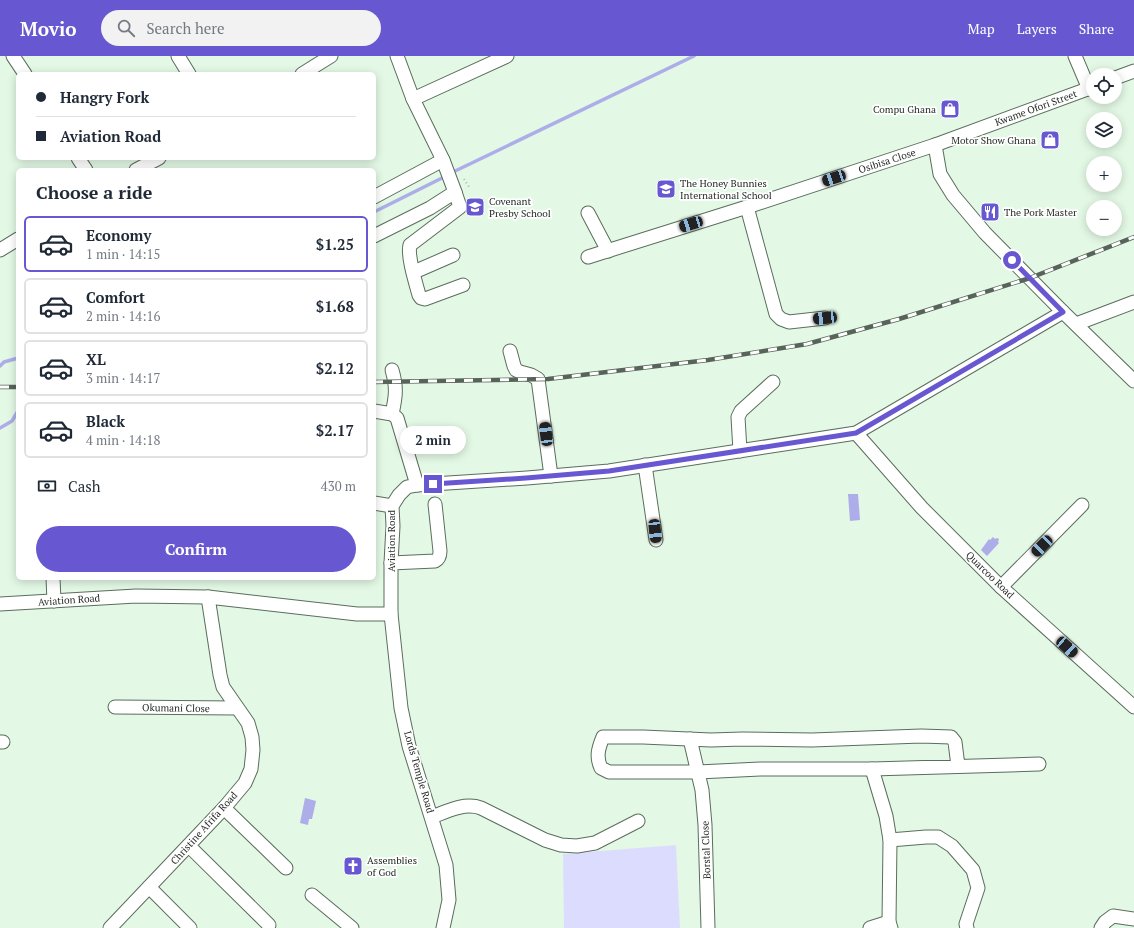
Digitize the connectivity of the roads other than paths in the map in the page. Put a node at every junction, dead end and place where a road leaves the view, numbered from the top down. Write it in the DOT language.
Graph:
graph roads {
  1 [pos="14,56"];
  2 [pos="178,56"];
  3 [pos="331,56"];
  4 [pos="397,56"];
  5 [pos="507,56"];
  6 [pos="1075,56"];
  7 [pos="1134,71"];
  8 [pos="24,72"];
  9 [pos="188,72"];
  10 [pos="305,72"];
  11 [pos="1122,75"];
  12 [pos="1086,78"];
  13 [pos="1086,90"];
  14 [pos="413,100"];
  15 [pos="935,145"];
  16 [pos="155,160"];
  17 [pos="445,166"];
  18 [pos="140,168"];
  19 [pos="454,189"];
  20 [pos="376,196"];
  21 [pos="747,207"];
  22 [pos="588,213"];
  23 [pos="376,235"];
  24 [pos="16,240"];
  25 [pos="0,250"];
  26 [pos="608,251"];
  27 [pos="453,255"];
  28 [pos="588,257"];
  29 [pos="414,272"];
  30 [pos="463,285"];
  31 [pos="1134,302"];
  32 [pos="1063,312"];
  33 [pos="825,318"];
  34 [pos="1076,324"];
  35 [pos="510,351"];
  36 [pos="392,370"];
  37 [pos="1134,381"];
  38 [pos="773,382"];
  39 [pos="376,411"];
  40 [pos="392,414"];
  41 [pos="856,433"];
  42 [pos="740,451"];
  43 [pos="645,466"];
  44 [pos="551,476"];
  45 [pos="417,485"];
  46 [pos="376,503"];
  47 [pos="435,504"];
  48 [pos="1082,505"];
  49 [pos="392,506"];
  50 [pos="656,540"];
  51 [pos="391,563"];
  52 [pos="53,580"];
  53 [pos="1001,587"];
  54 [pos="208,597"];
  55 [pos="54,601"];
  56 [pos="0,604"];
  57 [pos="391,614"];
  58 [pos="115,707"];
  59 [pos="1134,707"];
  60 [pos="237,708"];
  61 [pos="690,739"];
  62 [pos="1039,764"];
  63 [pos="958,766"];
  64 [pos="872,769"];
  65 [pos="698,772"];
  66 [pos="224,808"];
  67 [pos="432,817"];
  68 [pos="638,822"];
  69 [pos="890,840"];
  70 [pos="189,846"];
  71 [pos="286,868"];
  72 [pos="149,887"];
  73 [pos="312,895"];
  74 [pos="1134,919"];
  75 [pos="269,925"];
  76 [pos="890,925"];
  77 [pos="110,928"];
  78 [pos="190,928"];
  79 [pos="352,928"];
  80 [pos="443,928"];
  81 [pos="708,928"];
  82 [pos="870,928"];
  83 [pos="966,928"];
  84 [pos="1101,928"];
  1 -- 8 [label="street"];
  2 -- 9 [label="street"];
  3 -- 10 [label="street"];
  4 -- 14 [label="street"];
  5 -- 14 [label="street"];
  6 -- 12 [label="street"];
  7 -- 11 [label="street"];
  13 -- 15 [label="street, Kwame Ofori Street"];
  14 -- 17 [label="street"];
  15 -- 21 [label="street, Osibisa Close"];
  15 -- 32 [label="street"];
  16 -- 18 [label="street"];
  17 -- 19 [label="street"];
  17 -- 20 [label="street"];
  19 -- 23 [label="street"];
  19 -- 29 [label="street"];
  21 -- 26 [label="street, Osibisa Close"];
  21 -- 33 [label="street"];
  22 -- 26 [label="street"];
  24 -- 25 [label="street"];
  26 -- 28 [label="street, Osibisa Close"];
  27 -- 29 [label="street"];
  29 -- 30 [label="street"];
  31 -- 34 [label="street"];
  32 -- 34 [label="street"];
  32 -- 41 [label="street, Aviation Road"];
  34 -- 37 [label="street"];
  35 -- 44 [label="street"];
  36 -- 40 [label="street"];
  38 -- 42 [label="street"];
  39 -- 40 [label="street"];
  40 -- 45 [label="street"];
  41 -- 42 [label="street, Aviation Road"];
  41 -- 53 [label="street, Quarcoo Road"];
  42 -- 43 [label="street, Aviation Road"];
  43 -- 44 [label="street, Aviation Road"];
  43 -- 50 [label="street"];
  44 -- 45 [label="street, Aviation Road"];
  45 -- 49 [label="street, Aviation Road"];
  46 -- 49 [label="street"];
  47 -- 51 [label="street"];
  48 -- 53 [label="street"];
  49 -- 51 [label="street, Aviation Road"];
  51 -- 57 [label="street, Aviation Road"];
  52 -- 55 [label="street"];
  53 -- 59 [label="street, Quarcoo Road"];
  54 -- 55 [label="street, Aviation Road"];
  54 -- 57 [label="street, Aviation Road"];
  54 -- 60 [label="street, Christine Afrifa Road"];
  55 -- 56 [label="street, Aviation Road"];
  57 -- 67 [label="street, Lords Temple Road"];
  58 -- 60 [label="street, Okumani Close"];
  60 -- 66 [label="street, Christine Afrifa Road"];
  61 -- 63 [label="street"];
  61 -- 65 [label="street, Borstal Close"];
  61 -- 65 [label="street"];
  62 -- 63 [label="street"];
  63 -- 64 [label="street"];
  64 -- 65 [label="street"];
  64 -- 69 [label="street"];
  65 -- 81 [label="street, Borstal Close"];
  66 -- 70 [label="street, Christine Afrifa Road"];
  66 -- 71 [label="street"];
  67 -- 68 [label="street"];
  67 -- 80 [label="street, Lords Temple Road"];
  69 -- 76 [label="street"];
  69 -- 83 [label="street"];
  70 -- 72 [label="street, Christine Afrifa Road"];
  70 -- 75 [label="street"];
  72 -- 77 [label="street, Christine Afrifa Road"];
  72 -- 78 [label="street"];
  73 -- 79 [label="street"];
  74 -- 84 [label="street"];
  76 -- 82 [label="street"];
}
